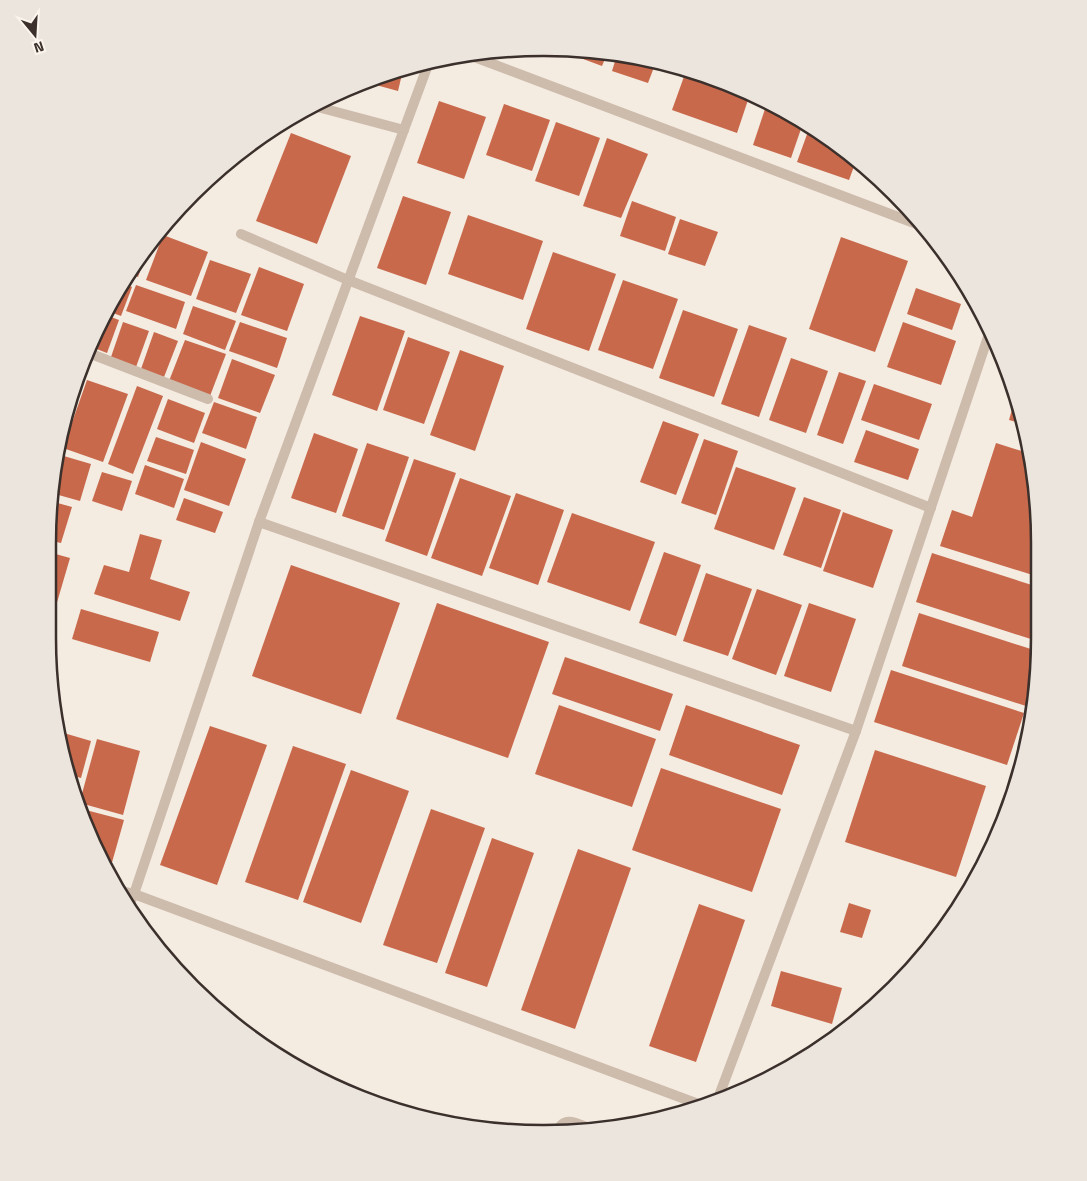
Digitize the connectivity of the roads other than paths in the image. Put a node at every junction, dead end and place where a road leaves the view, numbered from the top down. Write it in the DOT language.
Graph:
graph roads {
  1 [pos="482,60"];
  2 [pos="426,71"];
  3 [pos="324,109"];
  4 [pos="404,130"];
  5 [pos="909,221"];
  6 [pos="241,234"];
  7 [pos="348,280"];
  8 [pos="987,341"];
  9 [pos="94,355"];
  10 [pos="208,399"];
  11 [pos="931,508"];
  12 [pos="258,522"];
  13 [pos="856,731"];
  14 [pos="129,893"];
  15 [pos="134,894"];
  16 [pos="132,898"];
  17 [pos="720,1092"];
  18 [pos="692,1102"];
  19 [pos="562,1124"];
  20 [pos="577,1124"];
  1 -- 5 [label="lane"];
  2 -- 4 [label="lane"];
  3 -- 4 [label="lane"];
  4 -- 7 [label="lane"];
  6 -- 7 [label="lane"];
  7 -- 11 [label="lane"];
  7 -- 12 [label="lane"];
  8 -- 11 [label="lane"];
  9 -- 10 [label="lane"];
  11 -- 13 [label="lane"];
  12 -- 13 [label="lane"];
  12 -- 15 [label="lane"];
  13 -- 17 [label="lane"];
  14 -- 15 [label="lane"];
  15 -- 16 [label="lane"];
  15 -- 18 [label="lane"];
  19 -- 20 [label="lane"];
}
